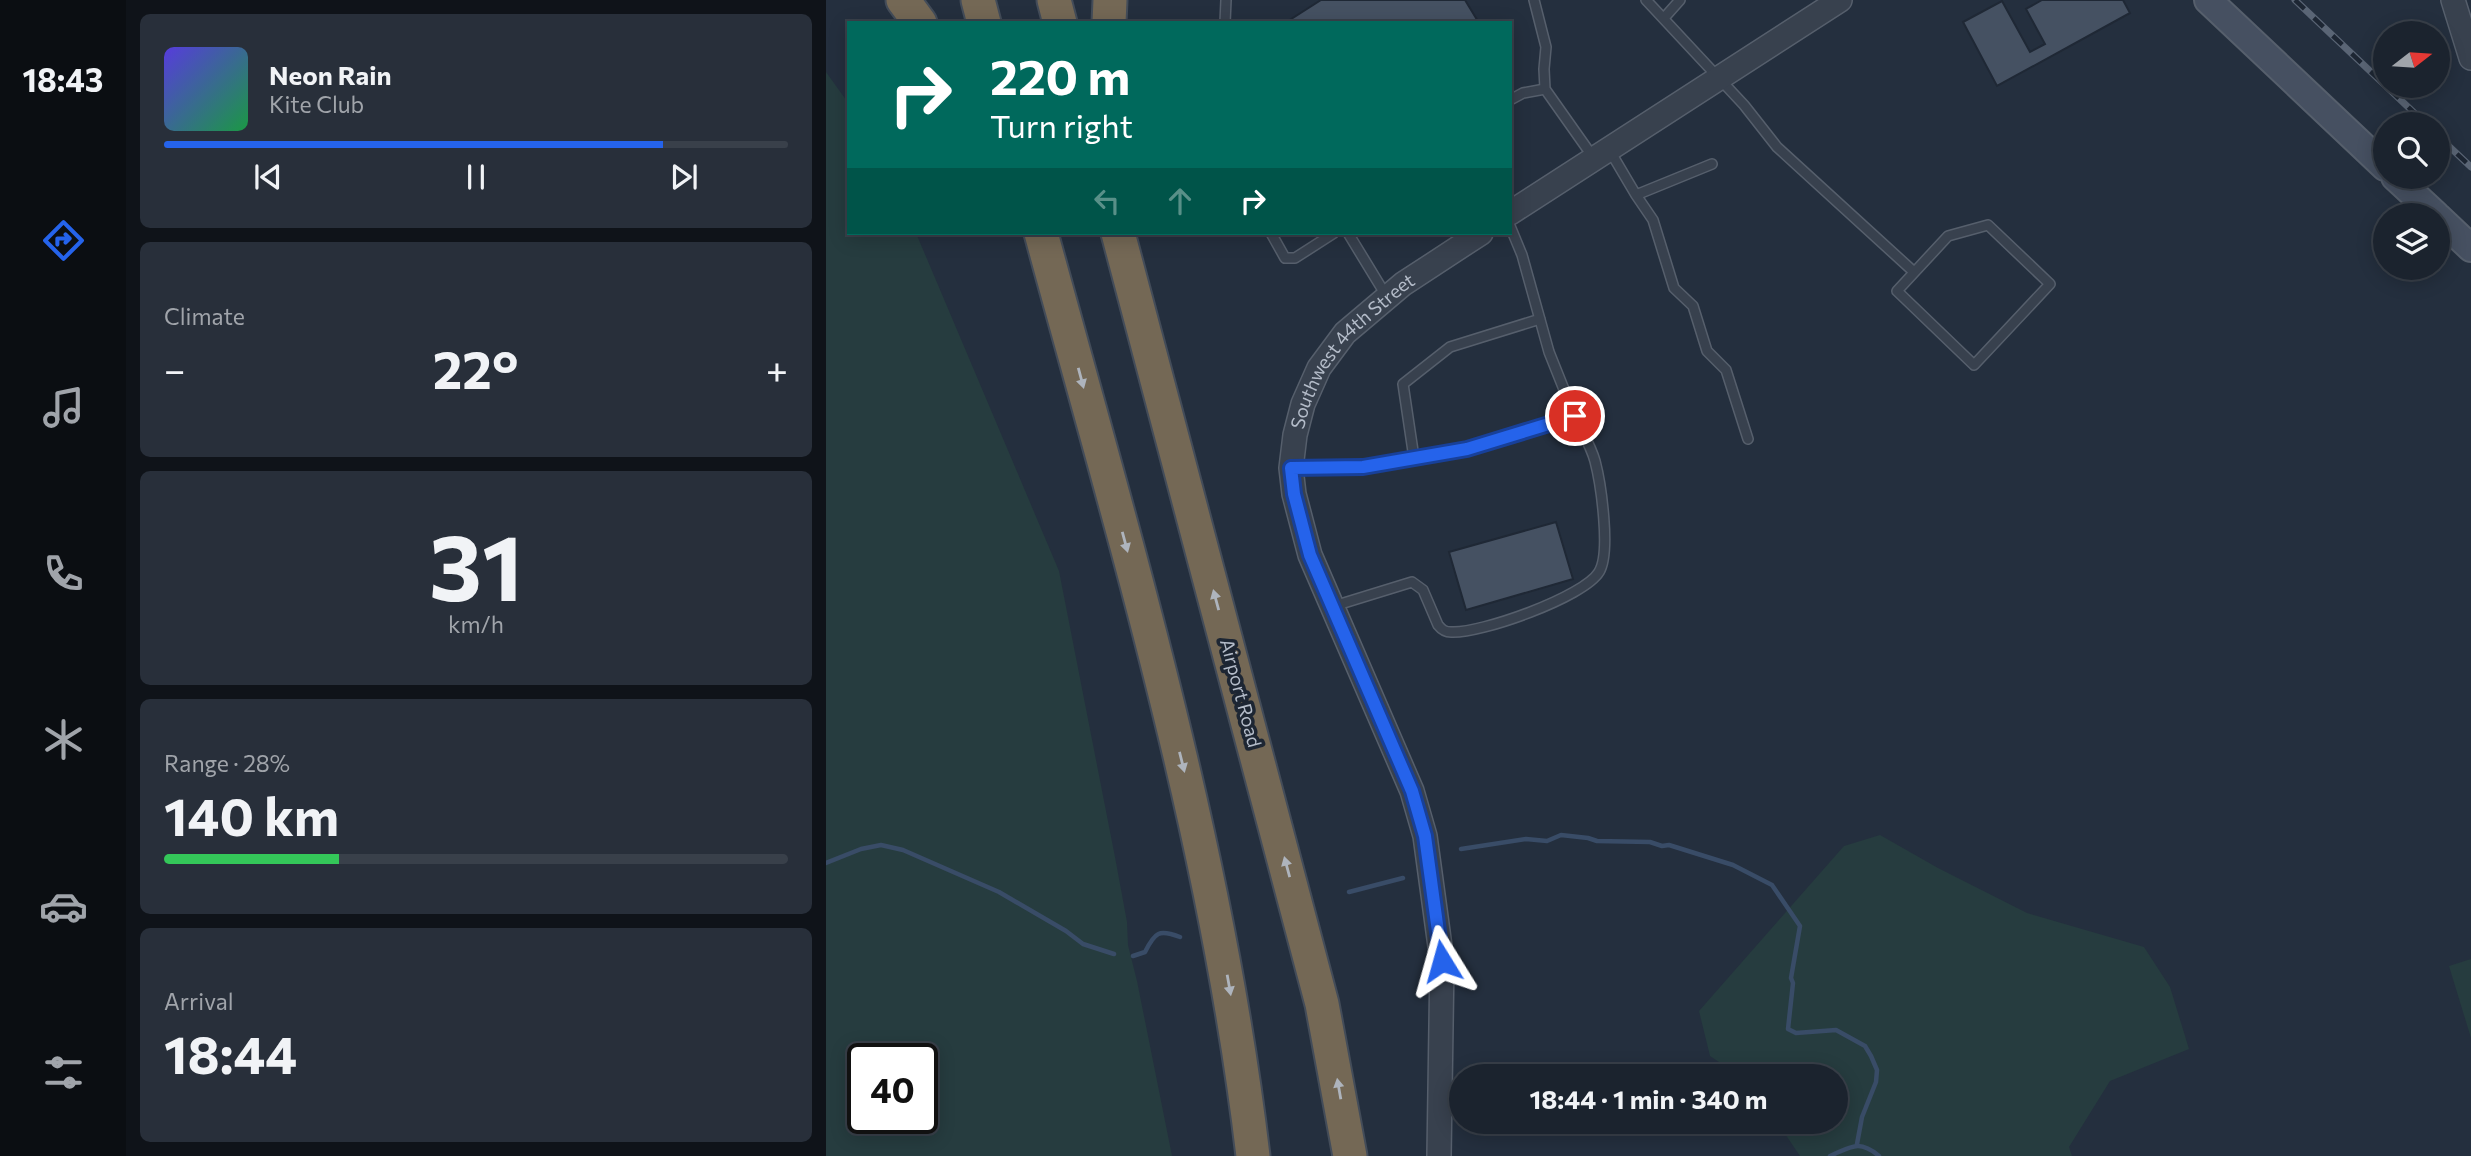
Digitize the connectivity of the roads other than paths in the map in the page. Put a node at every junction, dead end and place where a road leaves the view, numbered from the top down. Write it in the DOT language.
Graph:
graph roads {
  1 [pos="903,0"];
  2 [pos="978,0"];
  3 [pos="1054,0"];
  4 [pos="1110,0"];
  5 [pos="1226,0"];
  6 [pos="1534,0"];
  7 [pos="1646,0"];
  8 [pos="1680,0"];
  9 [pos="1840,0"];
  10 [pos="2208,0"];
  11 [pos="2453,0"];
  12 [pos="1664,18"];
  13 [pos="919,21"];
  14 [pos="984,21"];
  15 [pos="1059,21"];
  16 [pos="1110,21"];
  17 [pos="1225,21"];
  18 [pos="2471,58"];
  19 [pos="1720,78"];
  20 [pos="1545,89"];
  21 [pos="1512,99"];
  22 [pos="1601,154"];
  23 [pos="2373,156"];
  24 [pos="1712,164"];
  25 [pos="2408,189"];
  26 [pos="1636,195"];
  27 [pos="2423,203"];
  28 [pos="1512,212"];
  29 [pos="2450,228"];
  30 [pos="1512,231"];
  31 [pos="1029,235"];
  32 [pos="1042,235"];
  33 [pos="1119,235"];
  34 [pos="1134,235"];
  35 [pos="1272,235"];
  36 [pos="1331,235"];
  37 [pos="1349,235"];
  38 [pos="1478,235"];
  39 [pos="2471,248"];
  40 [pos="1914,272"];
  41 [pos="1387,297"];
  42 [pos="1063,312"];
  43 [pos="1540,319"];
  44 [pos="1575,416"];
  45 [pos="1174,438"];
  46 [pos="1748,439"];
  47 [pos="1414,458"];
  48 [pos="1291,468"];
  49 [pos="1333,607"];
  50 [pos="1253,1156"];
  51 [pos="1350,1156"];
  52 [pos="1439,1156"];
  1 -- 13 [label="highway"];
  2 -- 14 [label="highway"];
  3 -- 15 [label="highway"];
  4 -- 16 [label="highway"];
  5 -- 17 [label="lane"];
  6 -- 20 [label="lane"];
  7 -- 12 [label="lane"];
  8 -- 12 [label="lane"];
  9 -- 19 [label="street"];
  10 -- 23 [label="main road"];
  11 -- 18 [label="street"];
  12 -- 19 [label="lane"];
  19 -- 22 [label="street"];
  19 -- 40 [label="lane"];
  20 -- 21 [label="lane"];
  20 -- 22 [label="lane"];
  22 -- 26 [label="lane"];
  22 -- 28 [label="street"];
  24 -- 26 [label="lane"];
  25 -- 27 [label="main road"];
  26 -- 46 [label="lane"];
  29 -- 39 [label="main road"];
  30 -- 43 [label="lane"];
  31 -- 42 [label="highway"];
  32 -- 42 [label="highway"];
  33 -- 45 [label="highway, Airport Road"];
  34 -- 45 [label="highway"];
  35 -- 36 [label="lane"];
  37 -- 41 [label="lane"];
  38 -- 41 [label="street, Southwest 44th Street"];
  40 -- 40 [label="lane"];
  41 -- 48 [label="street, Southwest 44th Street"];
  42 -- 50 [label="highway, one-way"];
  43 -- 44 [label="lane"];
  43 -- 47 [label="lane"];
  44 -- 47 [label="lane"];
  44 -- 49 [label="lane"];
  51 -- 45 [label="highway, Airport Road, one-way"];
  47 -- 48 [label="lane"];
  48 -- 49 [label="street, Southwest 44th Street"];
  49 -- 52 [label="street, Southwest 44th Street"];
}
